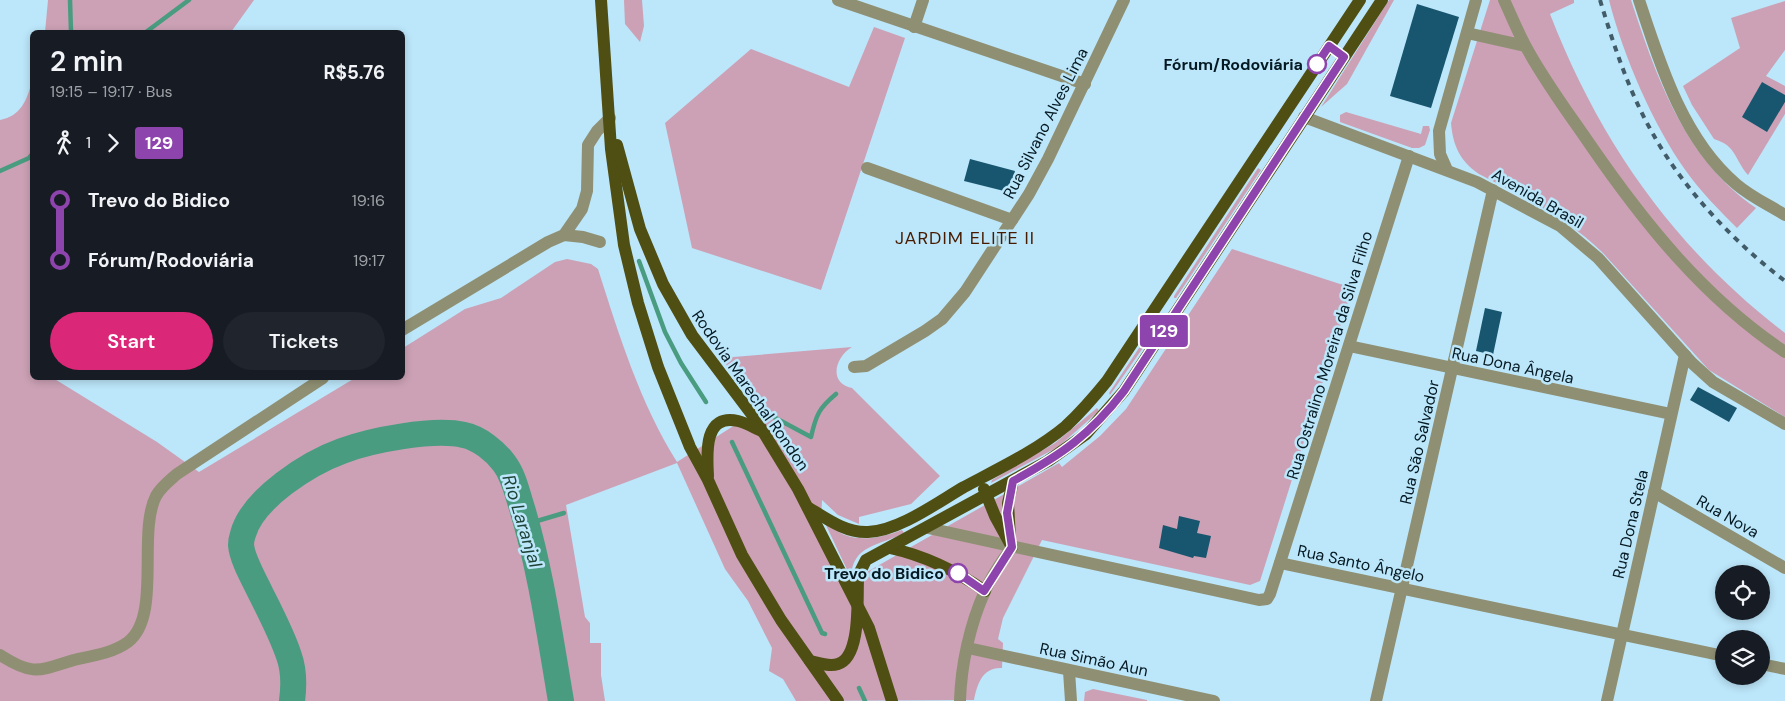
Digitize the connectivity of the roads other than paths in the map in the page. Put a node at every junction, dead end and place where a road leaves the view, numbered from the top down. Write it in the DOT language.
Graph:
graph roads {
  1 [pos="600,0"];
  2 [pos="838,0"];
  3 [pos="923,0"];
  4 [pos="1124,0"];
  5 [pos="1360,0"];
  6 [pos="1382,0"];
  7 [pos="1475,0"];
  8 [pos="1504,0"];
  9 [pos="1639,0"];
  10 [pos="914,27"];
  11 [pos="1467,33"];
  12 [pos="1329,46"];
  13 [pos="1525,46"];
  14 [pos="1344,57"];
  15 [pos="1085,84"];
  16 [pos="1289,107"];
  17 [pos="1304,117"];
  18 [pos="610,118"];
  19 [pos="1261,148"];
  20 [pos="1409,156"];
  21 [pos="1277,159"];
  22 [pos="867,168"];
  23 [pos="1447,170"];
  24 [pos="1493,190"];
  25 [pos="1785,215"];
  26 [pos="1012,220"];
  27 [pos="564,235"];
  28 [pos="600,242"];
  29 [pos="1157,306"];
  30 [pos="1173,317"];
  31 [pos="405,328"];
  32 [pos="1349,346"];
  33 [pos="1785,352"];
  34 [pos="1685,355"];
  35 [pos="854,367"];
  36 [pos="1453,368"];
  37 [pos="320,380"];
  38 [pos="1096,395"];
  39 [pos="1112,407"];
  40 [pos="1671,414"];
  41 [pos="1785,424"];
  42 [pos="764,432"];
  43 [pos="981,478"];
  44 [pos="708,480"];
  45 [pos="1013,481"];
  46 [pos="1654,492"];
  47 [pos="987,496"];
  48 [pos="809,508"];
  49 [pos="928,528"];
  50 [pos="1012,547"];
  51 [pos="890,548"];
  52 [pos="1280,563"];
  53 [pos="1785,568"];
  54 [pos="1402,588"];
  55 [pos="984,591"];
  56 [pos="856,602"];
  57 [pos="1622,635"];
  58 [pos="968,648"];
  59 [pos="0,654"];
  60 [pos="1715,654"];
  61 [pos="810,661"];
  62 [pos="1770,666"];
  63 [pos="1785,669"];
  64 [pos="1069,671"];
  65 [pos="838,701"];
  66 [pos="892,701"];
  67 [pos="960,701"];
  68 [pos="1071,701"];
  69 [pos="1214,701"];
  70 [pos="1376,701"];
  71 [pos="1607,701"];
  1 -- 18 [label="main road, Rodovia Marechal Rondon"];
  2 -- 10 [label="street"];
  3 -- 10 [label="street"];
  4 -- 15 [label="street, Rua Silvano Alves Lima"];
  5 -- 12 [label="main road"];
  6 -- 14 [label="main road"];
  7 -- 11 [label="street"];
  8 -- 13 [label="street"];
  9 -- 25 [label="street"];
  10 -- 15 [label="street"];
  11 -- 13 [label="street"];
  11 -- 23 [label="street"];
  12 -- 14 [label="main road"];
  12 -- 16 [label="main road"];
  13 -- 33 [label="street"];
  14 -- 17 [label="main road"];
  15 -- 26 [label="street, Rua Silvano Alves Lima"];
  16 -- 17 [label="main road"];
  16 -- 19 [label="main road"];
  17 -- 20 [label="street, Avenida Brasil"];
  17 -- 21 [label="main road"];
  18 -- 27 [label="street"];
  18 -- 42 [label="main road, Rodovia Marechal Rondon"];
  18 -- 44 [label="main road, Rodovia Marechal Rondon"];
  19 -- 21 [label="main road"];
  19 -- 29 [label="main road"];
  20 -- 23 [label="street, Avenida Brasil"];
  20 -- 32 [label="street, Rua Ostralino Moreira da Silva Filho"];
  21 -- 30 [label="main road"];
  22 -- 26 [label="street"];
  23 -- 24 [label="street, Avenida Brasil"];
  24 -- 34 [label="street, Avenida Brasil"];
  24 -- 36 [label="street, Rua São Salvador"];
  26 -- 35 [label="street, Rua Silvano Alves Lima"];
  27 -- 28 [label="street"];
  27 -- 31 [label="street"];
  29 -- 30 [label="main road"];
  29 -- 38 [label="main road"];
  30 -- 39 [label="main road"];
  32 -- 36 [label="street, Rua Dona Ângela"];
  32 -- 52 [label="street, Rua Ostralino Moreira da Silva Filho"];
  34 -- 40 [label="street, Rua Dona Stela"];
  34 -- 41 [label="street, Avenida Brasil"];
  36 -- 40 [label="street, Rua Dona Ângela"];
  36 -- 54 [label="street, Rua São Salvador"];
  37 -- 59 [label="street"];
  38 -- 39 [label="main road"];
  38 -- 43 [label="main road"];
  39 -- 45 [label="main road"];
  40 -- 46 [label="street, Rua Dona Stela"];
  42 -- 44 [label="main road"];
  42 -- 48 [label="main road, Rodovia Marechal Rondon"];
  43 -- 47 [label="main road"];
  43 -- 48 [label="main road"];
  44 -- 61 [label="main road, Rodovia Marechal Rondon"];
  45 -- 47 [label="main road"];
  45 -- 50 [label="main road"];
  46 -- 53 [label="street, Rua Nova"];
  46 -- 57 [label="street, Rua Dona Stela"];
  47 -- 49 [label="main road"];
  47 -- 50 [label="main road"];
  48 -- 56 [label="main road, Rodovia Marechal Rondon"];
  49 -- 50 [label="street, Rua Santo Ângelo"];
  49 -- 51 [label="main road"];
  50 -- 52 [label="street, Rua Santo Ângelo"];
  50 -- 55 [label="street"];
  51 -- 55 [label="main road"];
  51 -- 56 [label="main road"];
  52 -- 54 [label="street, Rua Santo Ângelo"];
  54 -- 57 [label="street, Rua Santo Ângelo"];
  54 -- 70 [label="street, Rua São Salvador"];
  55 -- 58 [label="street"];
  56 -- 61 [label="main road"];
  56 -- 66 [label="main road, Rodovia Marechal Rondon"];
  57 -- 60 [label="street, Rua Santo Ângelo"];
  57 -- 71 [label="street, Rua Dona Stela"];
  58 -- 64 [label="street, Rua Simão Aun"];
  58 -- 67 [label="street"];
  61 -- 65 [label="main road, Rodovia Marechal Rondon"];
  62 -- 63 [label="street"];
  64 -- 68 [label="street"];
  64 -- 69 [label="street, Rua Simão Aun"];
}
